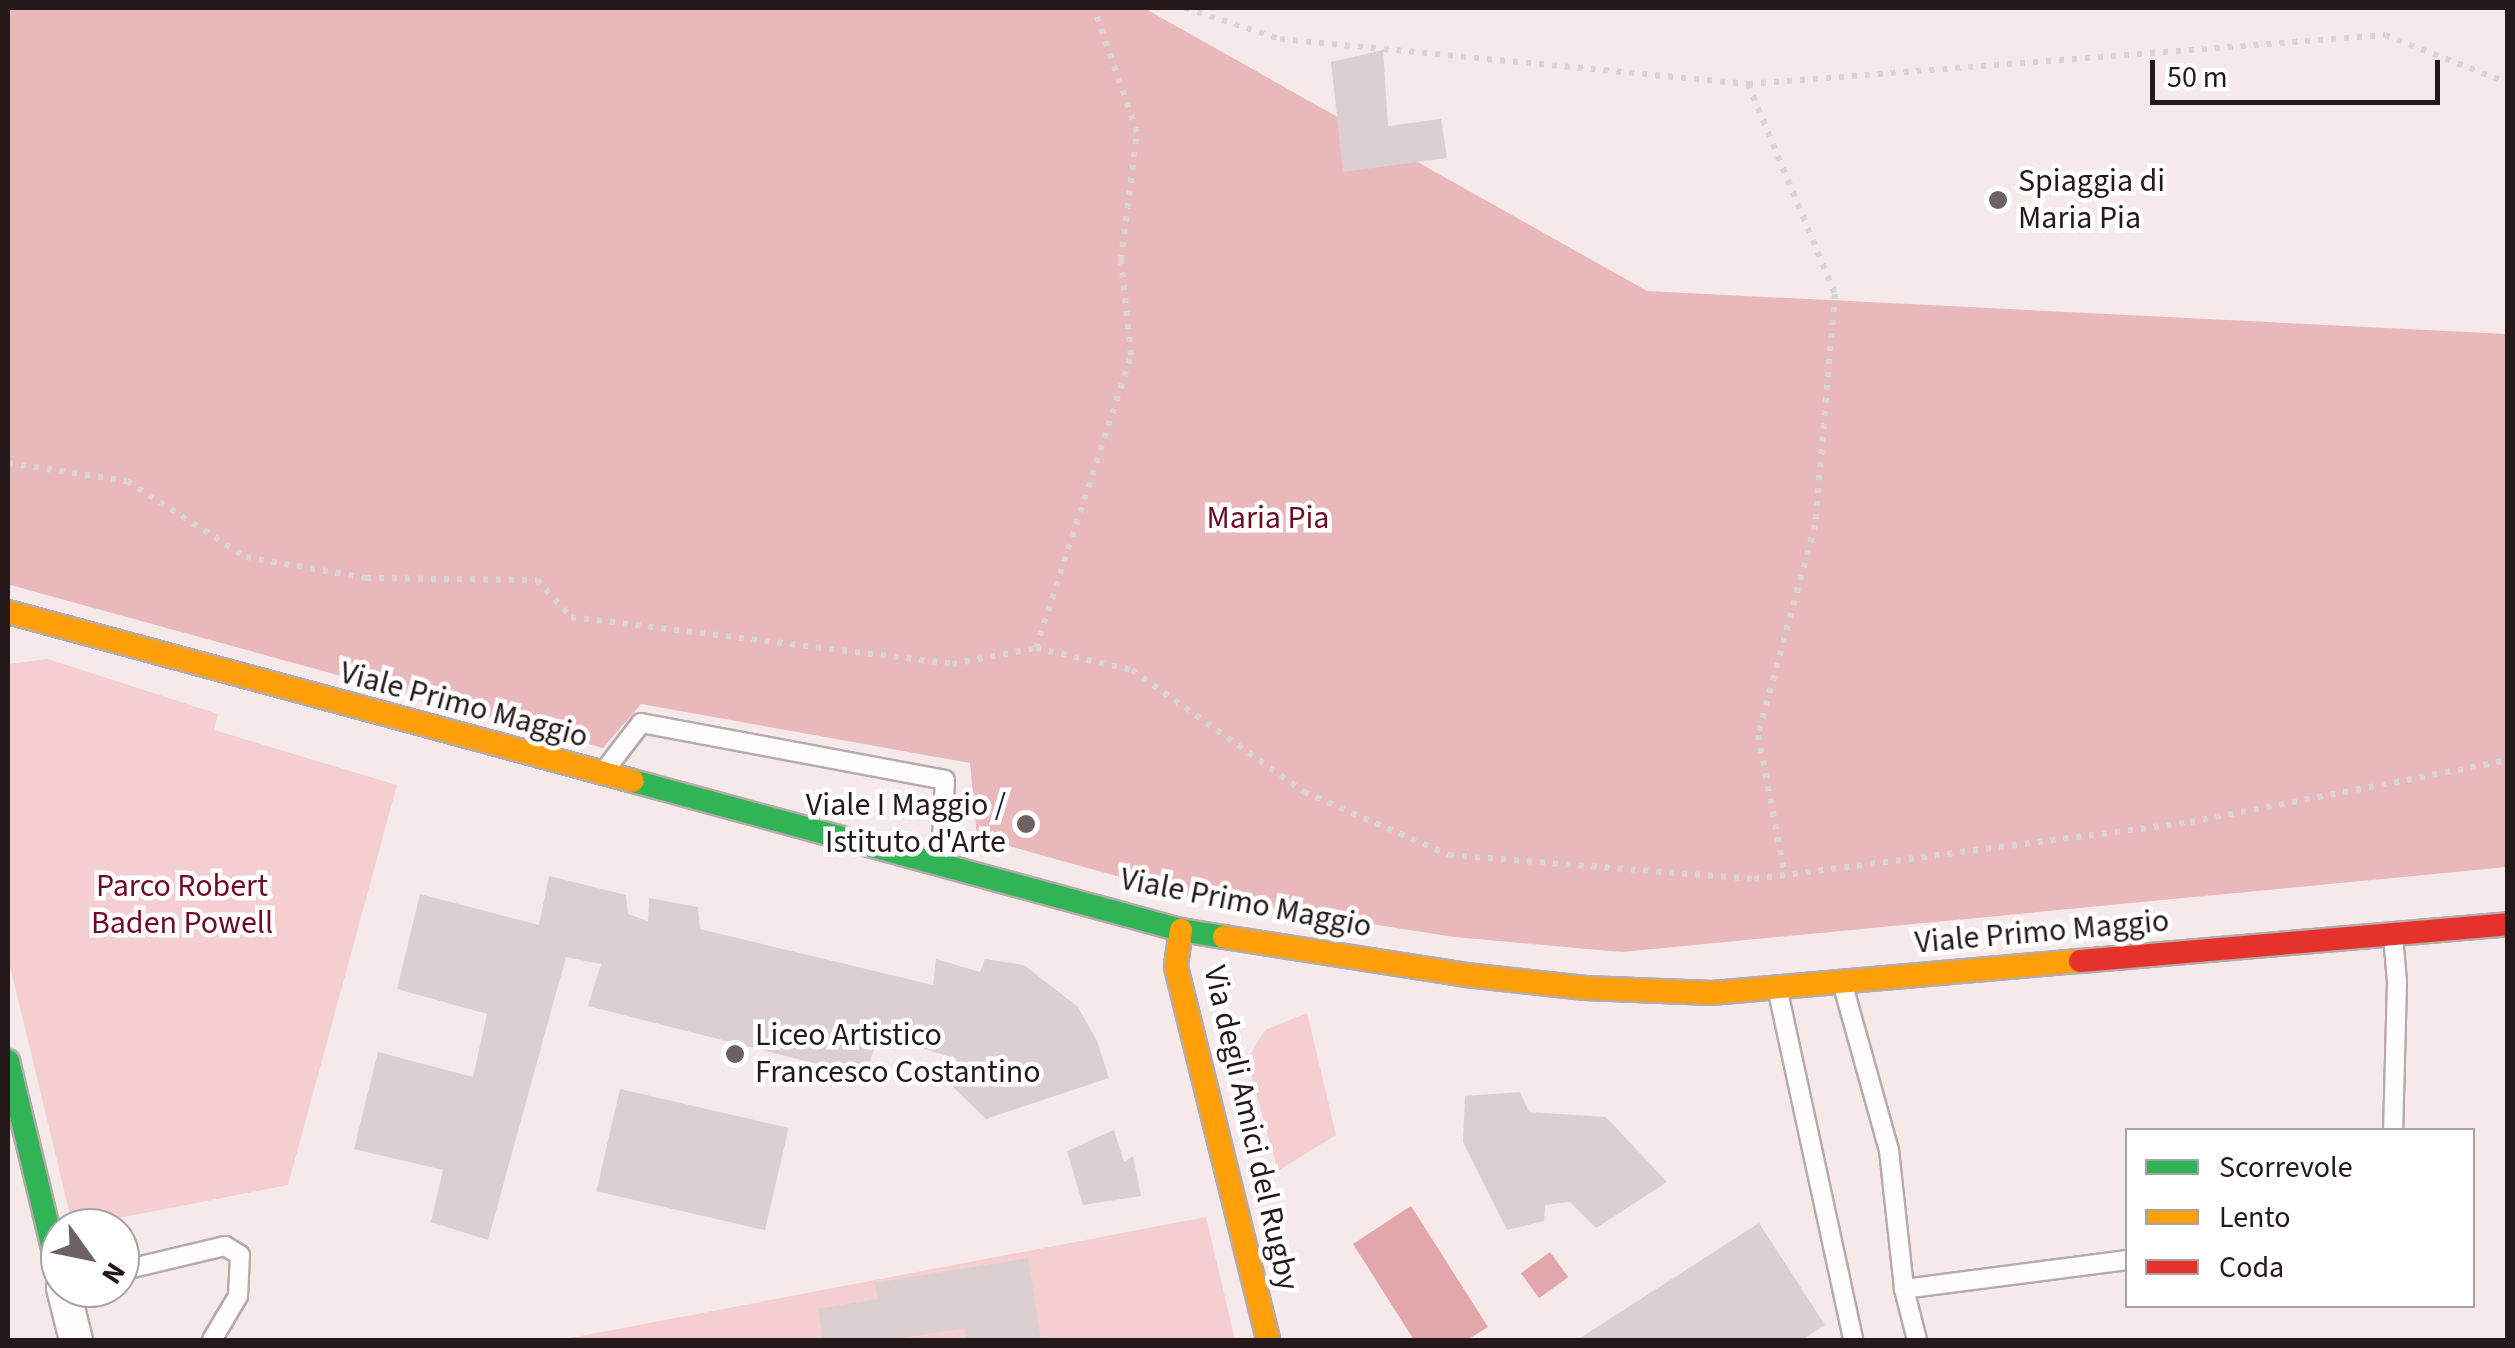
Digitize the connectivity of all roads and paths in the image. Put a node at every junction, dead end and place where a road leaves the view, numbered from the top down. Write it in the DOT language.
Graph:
graph roads {
  1 [pos="1094,8"];
  2 [pos="1185,8"];
  3 [pos="2508,83"];
  4 [pos="1748,84"];
  5 [pos="8,463"];
  6 [pos="17,621"];
  7 [pos="1036,648"];
  8 [pos="2508,760"];
  9 [pos="602,776"];
  10 [pos="941,866"];
  11 [pos="1785,875"];
  12 [pos="2508,924"];
  13 [pos="1180,930"];
  14 [pos="2393,934"];
  15 [pos="1842,982"];
  16 [pos="1777,987"];
  17 [pos="8,1061"];
  18 [pos="2393,1128"];
  19 [pos="44,1208"];
  20 [pos="2125,1260"];
  21 [pos="140,1267"];
  22 [pos="1904,1289"];
  23 [pos="68,1308"];
  24 [pos="76,1340"];
  25 [pos="212,1340"];
  26 [pos="1268,1340"];
  27 [pos="1853,1340"];
  28 [pos="1916,1340"];
  1 -- 7 [label="path"];
  2 -- 4 [label="path"];
  3 -- 4 [label="path"];
  4 -- 11 [label="path"];
  5 -- 7 [label="path"];
  6 -- 9 [label="street, Viale Primo Maggio"];
  7 -- 11 [label="path"];
  8 -- 11 [label="path"];
  9 -- 10 [label="street, Viale Primo Maggio"];
  9 -- 10 [label="lane"];
  10 -- 13 [label="street, Viale Primo Maggio"];
  12 -- 14 [label="street, Viale Primo Maggio"];
  13 -- 16 [label="street, Viale Primo Maggio"];
  13 -- 26 [label="street, Via degli Amici del Rugby"];
  14 -- 15 [label="street, Viale Primo Maggio"];
  14 -- 18 [label="lane"];
  15 -- 16 [label="street, Viale Primo Maggio"];
  15 -- 22 [label="lane"];
  16 -- 27 [label="lane"];
  17 -- 19 [label="street"];
  20 -- 22 [label="lane"];
  21 -- 25 [label="lane"];
  22 -- 28 [label="lane"];
  23 -- 24 [label="street"];
}
